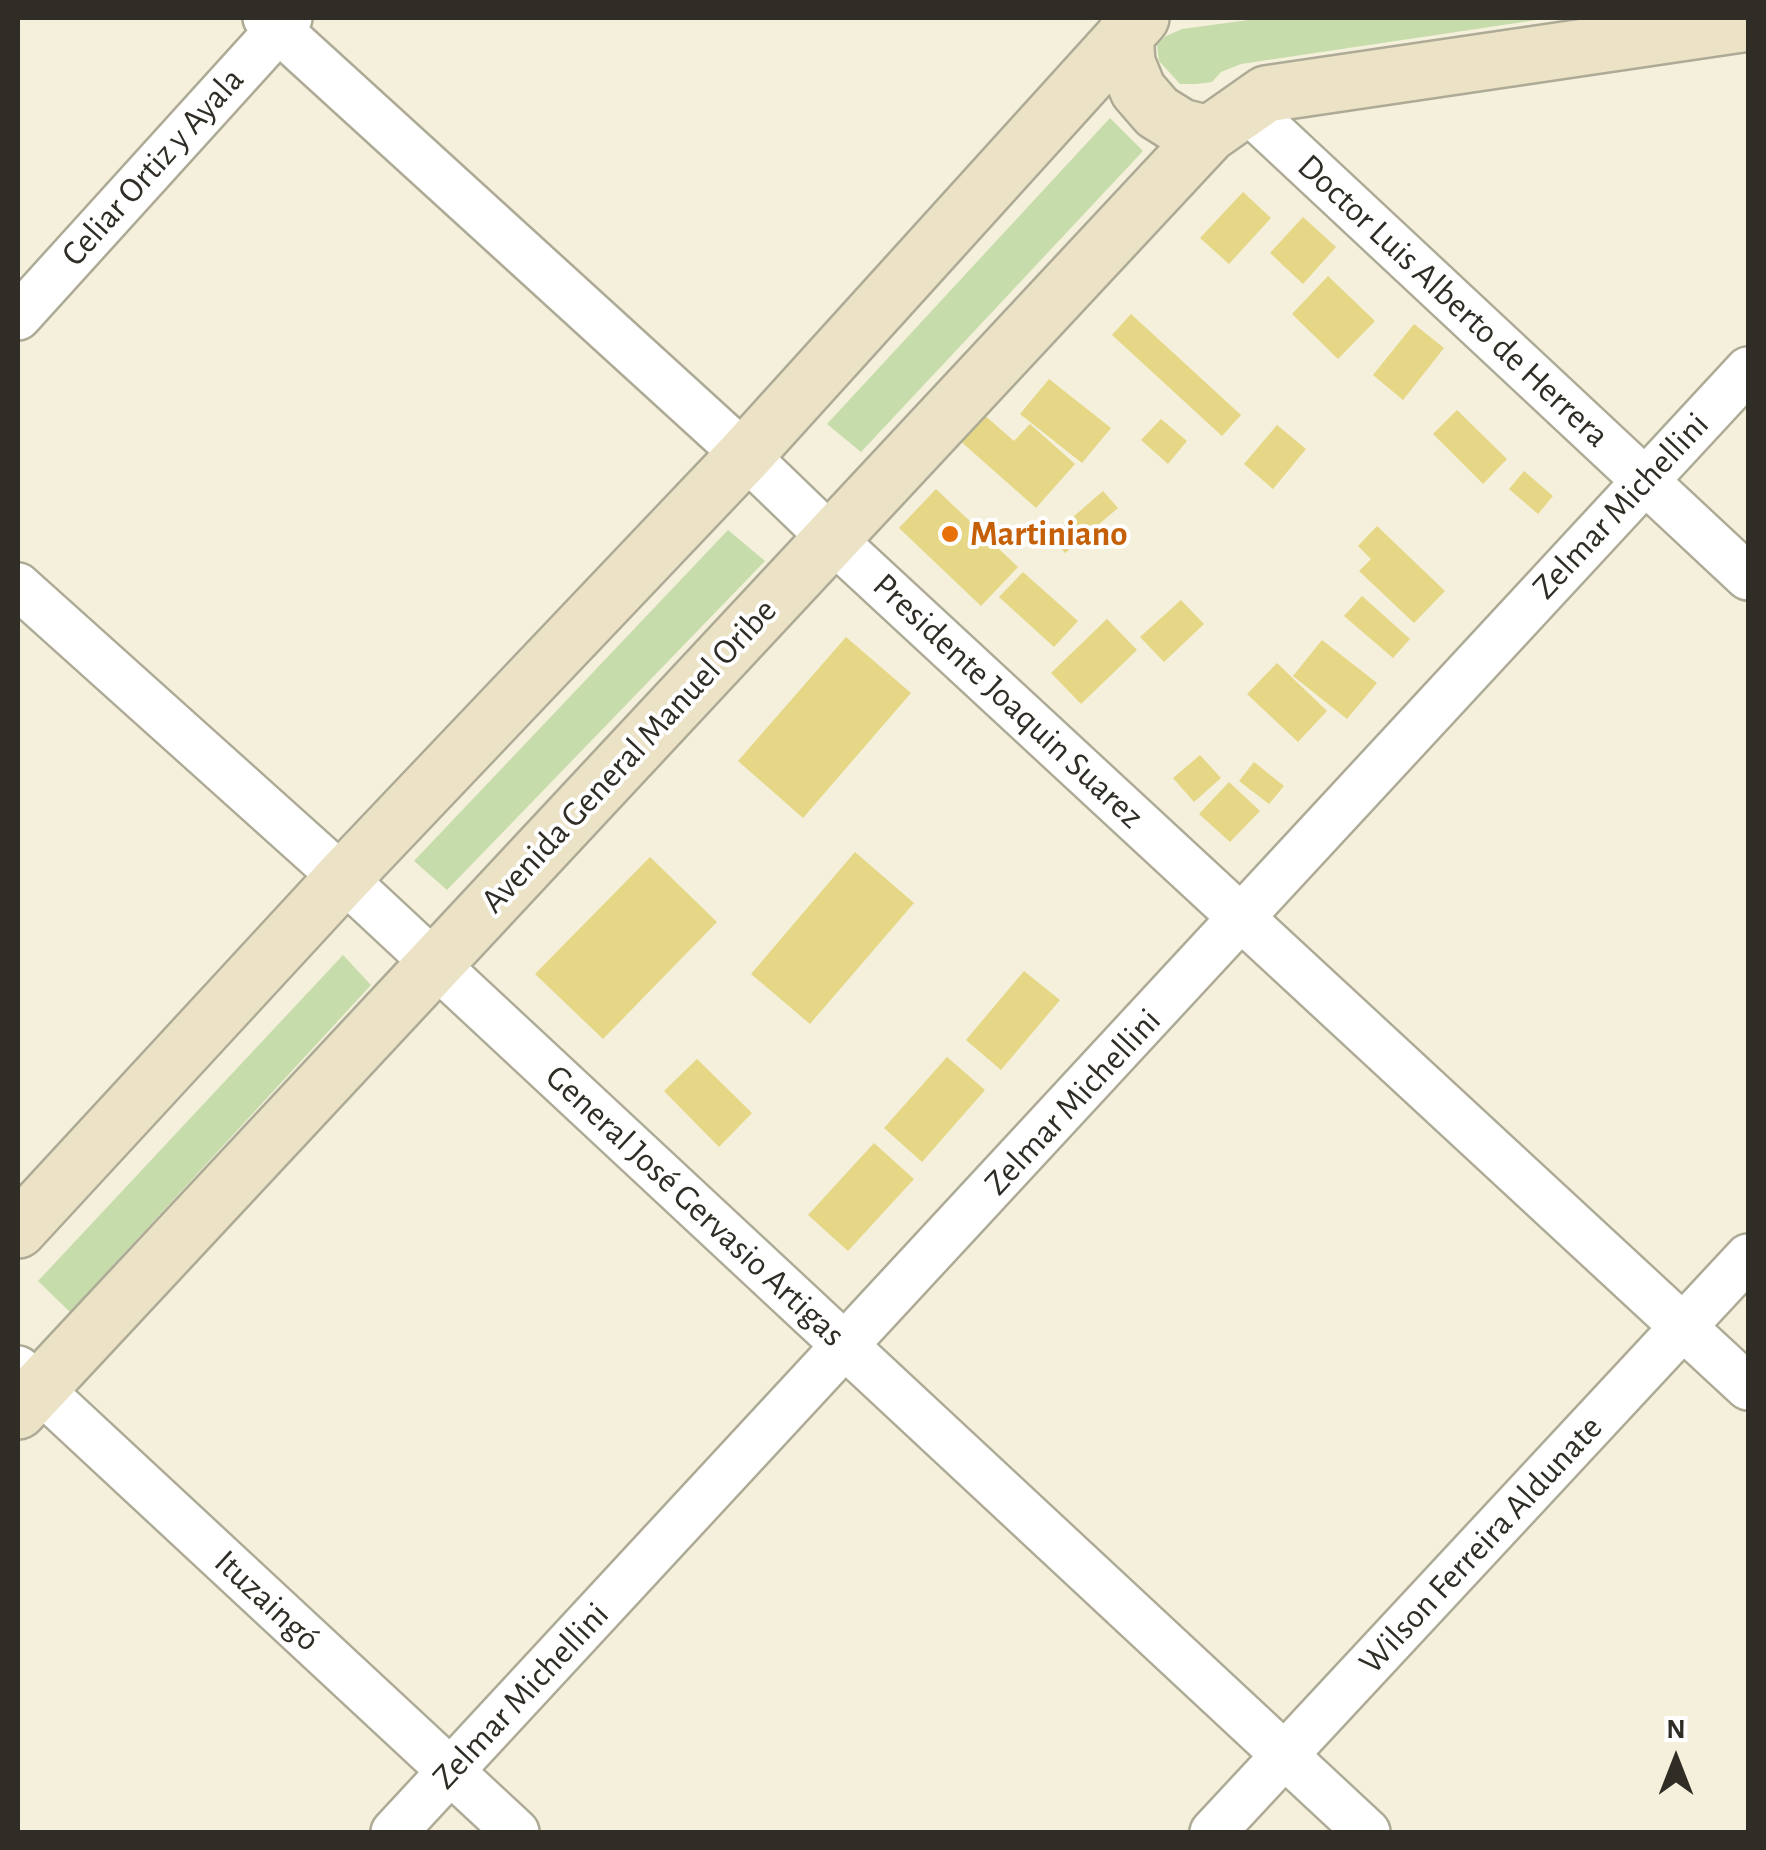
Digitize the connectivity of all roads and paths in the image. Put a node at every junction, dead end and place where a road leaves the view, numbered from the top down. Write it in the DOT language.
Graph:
graph roads {
  1 [pos="278,21"];
  2 [pos="1748,24"];
  3 [pos="1133,26"];
  4 [pos="1227,120"];
  5 [pos="18,317"];
  6 [pos="1748,370"];
  7 [pos="745,454"];
  8 [pos="1644,480"];
  9 [pos="830,537"];
  10 [pos="1748,577"];
  11 [pos="18,586"];
  12 [pos="343,878"];
  13 [pos="1244,918"];
  14 [pos="435,966"];
  15 [pos="18,1230"];
  16 [pos="1748,1257"];
  17 [pos="1684,1327"];
  18 [pos="847,1346"];
  19 [pos="1748,1387"];
  20 [pos="24,1390"];
  21 [pos="1284,1756"];
  22 [pos="451,1771"];
  23 [pos="394,1832"];
  24 [pos="516,1832"];
  25 [pos="1213,1832"];
  26 [pos="1368,1832"];
  1 -- 5 [label="street, Celiar Ortiz y Ayala"];
  1 -- 7 [label="street, Presidente Joaquin Suarez"];
  2 -- 4 [label="main road"];
  3 -- 4 [label="main road"];
  3 -- 7 [label="main road"];
  4 -- 8 [label="street, Doctor Luis Alberto de Herrera"];
  4 -- 9 [label="main road, Avenida General Manuel Oribe"];
  6 -- 8 [label="street, Zelmar Michellini"];
  7 -- 9 [label="street, Presidente Joaquin Suarez"];
  7 -- 12 [label="main road"];
  8 -- 10 [label="street, Doctor Luis Alberto de Herrera"];
  8 -- 13 [label="street, Zelmar Michellini"];
  9 -- 13 [label="street, Presidente Joaquin Suarez"];
  9 -- 14 [label="main road, Avenida General Manuel Oribe"];
  11 -- 12 [label="street, General José Gervasio Artigas"];
  12 -- 14 [label="street, General José Gervasio Artigas"];
  12 -- 15 [label="main road"];
  13 -- 17 [label="street, Presidente Joaquin Suarez"];
  13 -- 18 [label="street, Zelmar Michellini"];
  14 -- 18 [label="street, General José Gervasio Artigas"];
  14 -- 20 [label="main road, Avenida General Manuel Oribe"];
  16 -- 17 [label="street, Wilson Ferreira Aldunate"];
  17 -- 19 [label="street, Presidente Joaquin Suarez"];
  17 -- 21 [label="street, Wilson Ferreira Aldunate"];
  18 -- 21 [label="street, General José Gervasio Artigas"];
  18 -- 22 [label="street, Zelmar Michellini"];
  20 -- 22 [label="street, Ituzaingó"];
  21 -- 25 [label="street, Wilson Ferreira Aldunate"];
  21 -- 26 [label="street, General José Gervasio Artigas"];
  22 -- 23 [label="street, Zelmar Michellini"];
  22 -- 24 [label="street, Ituzaingó"];
}
